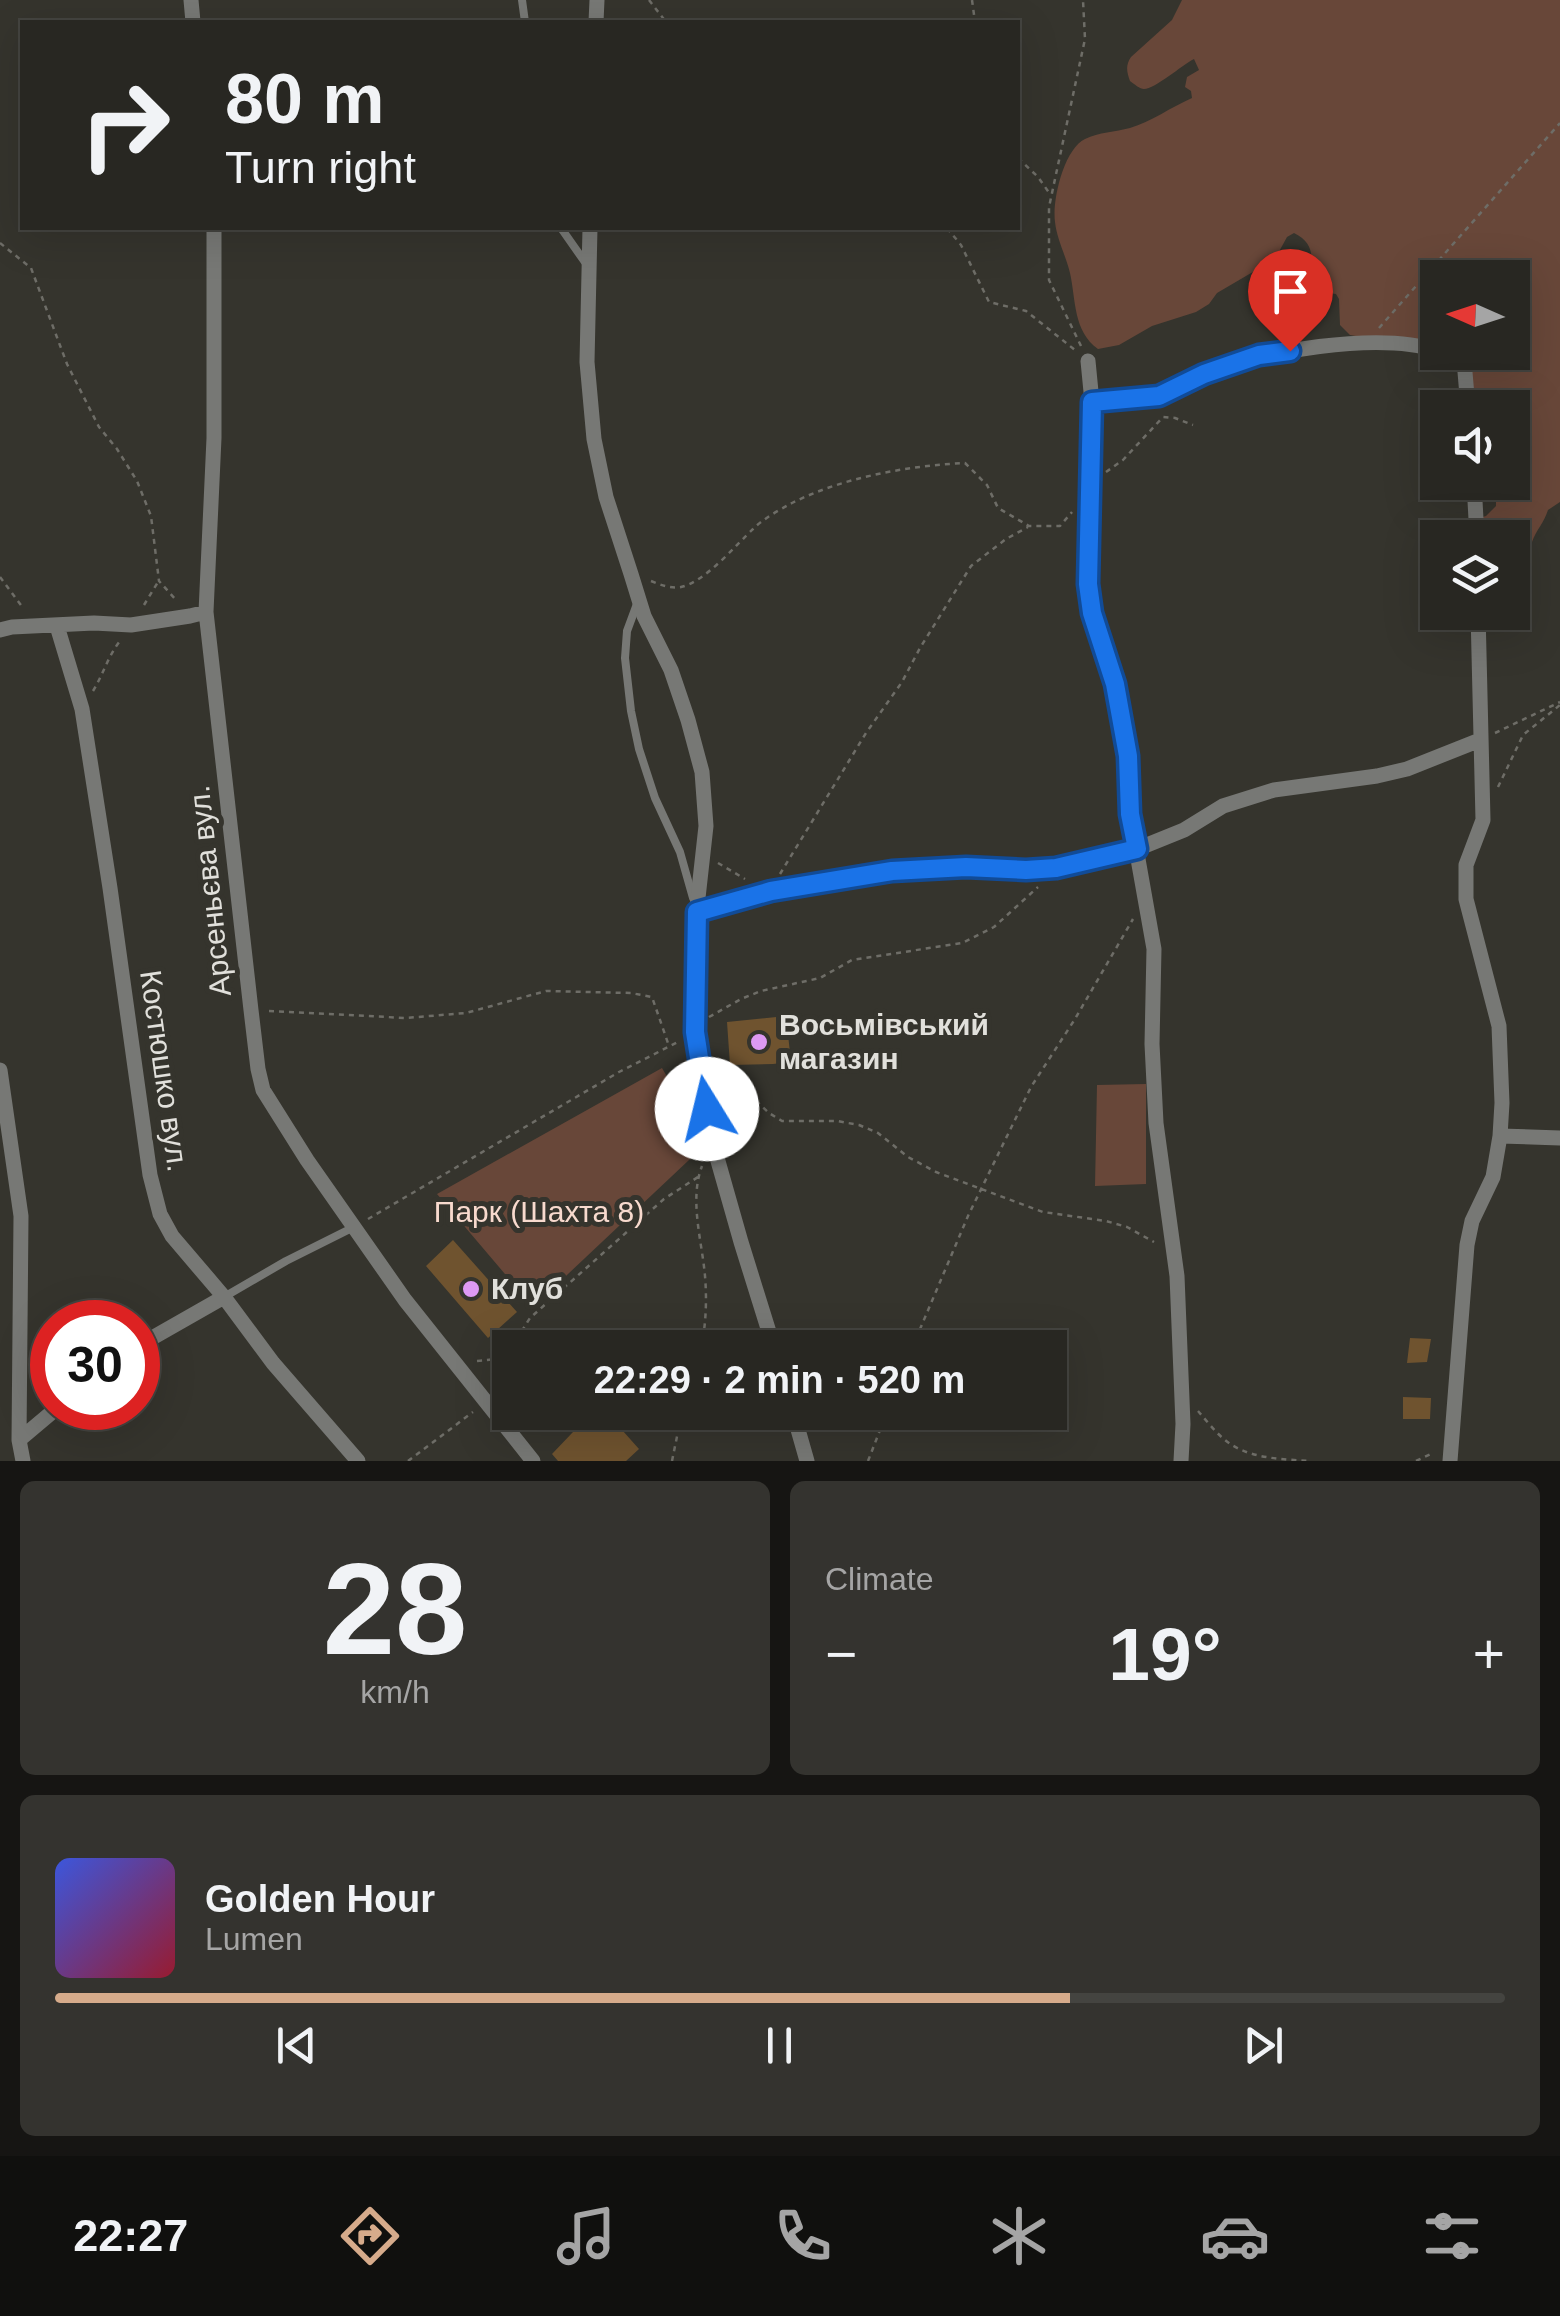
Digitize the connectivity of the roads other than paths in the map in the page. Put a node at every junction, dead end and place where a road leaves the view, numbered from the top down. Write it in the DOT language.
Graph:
graph roads {
  1 [pos="214,230"];
  2 [pos="562,230"];
  3 [pos="590,230"];
  4 [pos="590,268"];
  5 [pos="1420,345"];
  6 [pos="1088,361"];
  7 [pos="1092,402"];
  8 [pos="639,600"];
  9 [pos="198,614"];
  10 [pos="57,626"];
  11 [pos="0,630"];
  12 [pos="1478,630"];
  13 [pos="1480,740"];
  14 [pos="1137,849"];
  15 [pos="697,912"];
  16 [pos="0,1070"];
  17 [pos="1500,1136"];
  18 [pos="1560,1138"];
  19 [pos="354,1227"];
  20 [pos="224,1297"];
  21 [pos="768,1330"];
  22 [pos="160,1333"];
  23 [pos="31,1430"];
  24 [pos="798,1430"];
  25 [pos="19,1440"];
  26 [pos="24,1461"];
  27 [pos="358,1461"];
  28 [pos="533,1461"];
  29 [pos="807,1461"];
  30 [pos="1181,1461"];
  31 [pos="1450,1461"];
  1 -- 9 [label="street, Арсеньєва вул."];
  2 -- 4 [label="lane"];
  3 -- 4 [label="street"];
  4 -- 8 [label="street"];
  5 -- 7 [label="street"];
  6 -- 7 [label="street"];
  7 -- 14 [label="street"];
  8 -- 15 [label="street"];
  8 -- 15 [label="lane"];
  9 -- 10 [label="street"];
  9 -- 19 [label="street, Арсеньєва вул."];
  10 -- 11 [label="street"];
  10 -- 20 [label="street, Костюшко вул."];
  12 -- 13 [label="street"];
  13 -- 14 [label="street"];
  13 -- 17 [label="street"];
  14 -- 15 [label="street"];
  14 -- 30 [label="street"];
  15 -- 21 [label="street"];
  16 -- 25 [label="street"];
  17 -- 18 [label="street"];
  17 -- 31 [label="street"];
  19 -- 20 [label="lane"];
  19 -- 28 [label="street, Арсеньєва вул."];
  20 -- 22 [label="street"];
  20 -- 27 [label="street, Костюшко вул."];
  23 -- 25 [label="street"];
  24 -- 29 [label="street"];
  25 -- 26 [label="street"];
}
